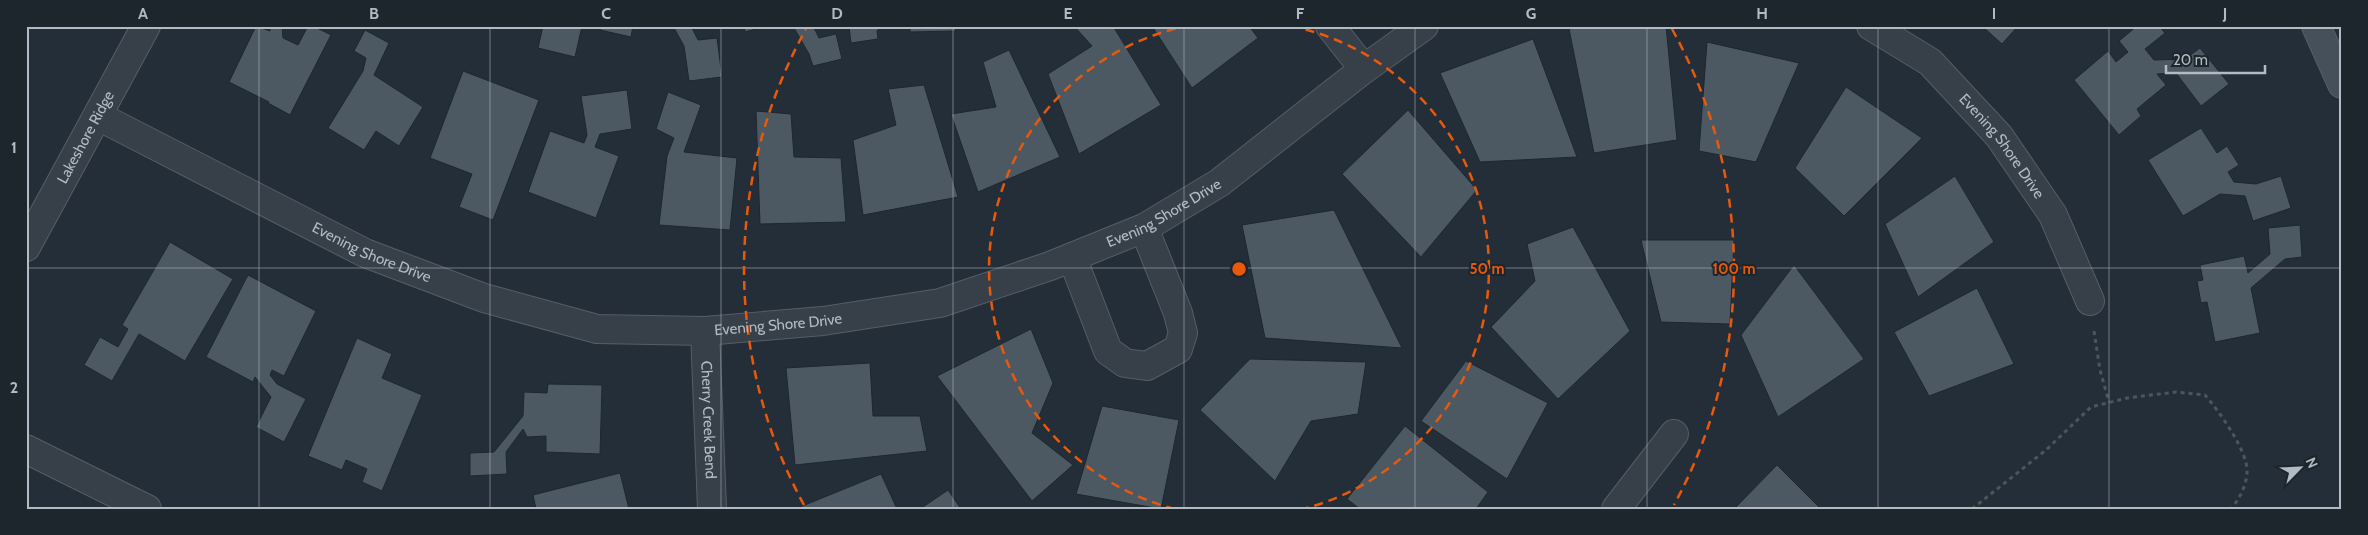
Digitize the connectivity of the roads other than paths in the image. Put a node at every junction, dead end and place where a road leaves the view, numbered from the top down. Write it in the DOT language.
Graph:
graph roads {
  1 [pos="146,26"];
  2 [pos="1330,26"];
  3 [pos="1424,26"];
  4 [pos="1870,26"];
  5 [pos="2316,26"];
  6 [pos="1364,69"];
  7 [pos="2342,84"];
  8 [pos="98,116"];
  9 [pos="1144,228"];
  10 [pos="26,247"];
  11 [pos="1072,257"];
  12 [pos="2090,300"];
  13 [pos="705,331"];
  14 [pos="1674,434"];
  15 [pos="26,449"];
  16 [pos="147,509"];
  17 [pos="712,509"];
  18 [pos="1616,509"];
  1 -- 8 [label="street, Lakeshore Ridge"];
  2 -- 6 [label="street"];
  3 -- 6 [label="street, Evening Shore Drive"];
  4 -- 12 [label="street, Evening Shore Drive"];
  5 -- 7 [label="main road"];
  6 -- 9 [label="street, Evening Shore Drive"];
  8 -- 10 [label="street, Lakeshore Ridge"];
  8 -- 13 [label="street, Evening Shore Drive"];
  9 -- 11 [label="street, Evening Shore Drive"];
  9 -- 11 [label="street"];
  11 -- 13 [label="street, Evening Shore Drive"];
  13 -- 17 [label="street, Cherry Creek Bend"];
  14 -- 18 [label="street"];
  15 -- 16 [label="street"];
}
